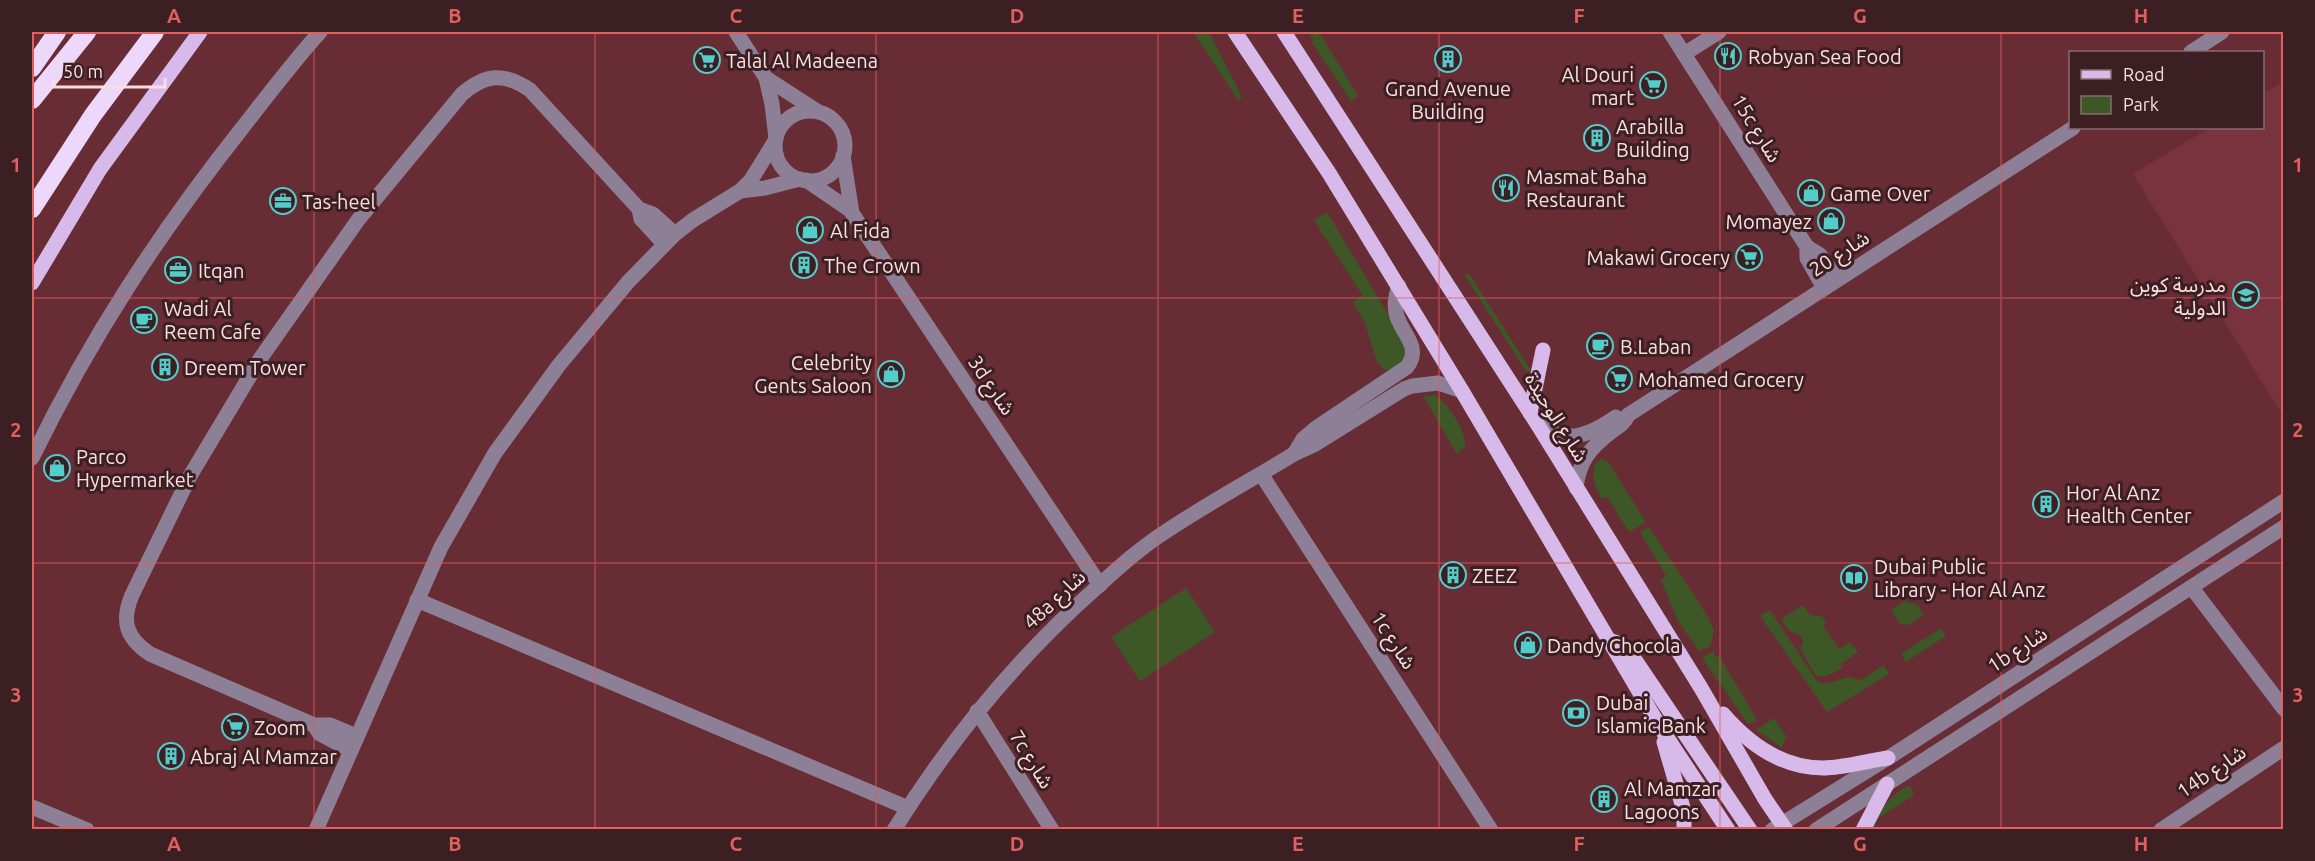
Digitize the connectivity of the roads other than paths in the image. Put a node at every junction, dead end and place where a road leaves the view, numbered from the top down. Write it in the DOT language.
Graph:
graph roads {
  1 [pos="45,32"];
  2 [pos="57,32"];
  3 [pos="87,32"];
  4 [pos="155,32"];
  5 [pos="163,32"];
  6 [pos="200,32"];
  7 [pos="321,32"];
  8 [pos="736,32"];
  9 [pos="1235,32"];
  10 [pos="1284,32"];
  11 [pos="1670,32"];
  12 [pos="1719,32"];
  13 [pos="2222,32"];
  14 [pos="142,49"];
  15 [pos="2193,51"];
  16 [pos="1684,54"];
  17 [pos="34,63"];
  18 [pos="766,78"];
  19 [pos="32,100"];
  20 [pos="819,112"];
  21 [pos="2071,129"];
  22 [pos="776,139"];
  23 [pos="843,156"];
  24 [pos="803,179"];
  25 [pos="740,191"];
  26 [pos="32,209"];
  27 [pos="639,209"];
  28 [pos="850,210"];
  29 [pos="675,234"];
  30 [pos="664,244"];
  31 [pos="32,283"];
  32 [pos="1831,283"];
  33 [pos="1399,286"];
  34 [pos="1543,350"];
  35 [pos="1462,391"];
  36 [pos="1628,415"];
  37 [pos="1533,417"];
  38 [pos="1294,453"];
  39 [pos="32,458"];
  40 [pos="1261,474"];
  41 [pos="1576,488"];
  42 [pos="2283,501"];
  43 [pos="2283,527"];
  44 [pos="1100,585"];
  45 [pos="2192,588"];
  46 [pos="417,600"];
  47 [pos="1609,640"];
  48 [pos="1701,688"];
  49 [pos="2283,709"];
  50 [pos="977,711"];
  51 [pos="1660,727"];
  52 [pos="353,743"];
  53 [pos="2283,748"];
  54 [pos="1888,758"];
  55 [pos="1887,784"];
  56 [pos="32,807"];
  57 [pos="908,808"];
  58 [pos="73,827"];
  59 [pos="1780,827"];
  60 [pos="316,830"];
  61 [pos="894,830"];
  62 [pos="1052,830"];
  63 [pos="1491,830"];
  64 [pos="1684,830"];
  65 [pos="1728,830"];
  66 [pos="1750,830"];
  67 [pos="1816,830"];
  68 [pos="1863,830"];
  69 [pos="2161,830"];
  1 -- 17 [label="main road"];
  2 -- 17 [label="highway"];
  3 -- 19 [label="highway"];
  4 -- 14 [label="highway"];
  5 -- 14 [label="highway"];
  6 -- 31 [label="main road"];
  7 -- 39 [label="street"];
  8 -- 18 [label="street"];
  9 -- 33 [label="main road"];
  10 -- 37 [label="main road, شارع الوحيدة"];
  11 -- 16 [label="street, 15c شارع"];
  12 -- 16 [label="street"];
  13 -- 15 [label="street"];
  14 -- 26 [label="highway"];
  16 -- 32 [label="street, 15c شارع"];
  18 -- 20 [label="street"];
  18 -- 22 [label="street"];
  20 -- 22 [label="street"];
  20 -- 23 [label="street"];
  21 -- 32 [label="street, شارع 20"];
  22 -- 24 [label="street"];
  22 -- 25 [label="street"];
  23 -- 24 [label="street"];
  23 -- 28 [label="street, 3d شارع"];
  24 -- 25 [label="street"];
  24 -- 28 [label="street, 3d شارع"];
  25 -- 29 [label="street"];
  27 -- 29 [label="street"];
  27 -- 30 [label="street"];
  27 -- 52 [label="street"];
  28 -- 44 [label="street, 3d شارع"];
  29 -- 30 [label="street"];
  30 -- 46 [label="street"];
  32 -- 36 [label="street, شارع 20"];
  33 -- 35 [label="main road"];
  33 -- 38 [label="street, 48a شارع"];
  34 -- 37 [label="main road"];
  35 -- 38 [label="street, 48a شارع"];
  35 -- 47 [label="main road"];
  36 -- 37 [label="street, شارع 20"];
  36 -- 41 [label="street, شارع 20"];
  37 -- 41 [label="main road, شارع الوحيدة"];
  38 -- 40 [label="street, 48a شارع"];
  40 -- 44 [label="street, 48a شارع"];
  40 -- 63 [label="street, 1c شارع"];
  41 -- 48 [label="main road, شارع الوحيدة"];
  42 -- 54 [label="street, 1b شارع"];
  43 -- 45 [label="street"];
  44 -- 50 [label="street, 48a شارع"];
  45 -- 49 [label="street"];
  45 -- 55 [label="street"];
  46 -- 52 [label="street"];
  46 -- 57 [label="street"];
  47 -- 51 [label="main road"];
  47 -- 66 [label="main road"];
  48 -- 54 [label="main road"];
  48 -- 59 [label="main road, شارع الوحيدة"];
  50 -- 57 [label="street, 48a شارع"];
  50 -- 62 [label="street, 7c شارع"];
  51 -- 64 [label="main road"];
  51 -- 65 [label="main road"];
  52 -- 60 [label="street"];
  53 -- 69 [label="street, 14b شارع"];
  54 -- 59 [label="street, 1b شارع"];
  55 -- 67 [label="street"];
  55 -- 68 [label="main road"];
  56 -- 58 [label="street"];
  57 -- 61 [label="street, 48a شارع"];
}
